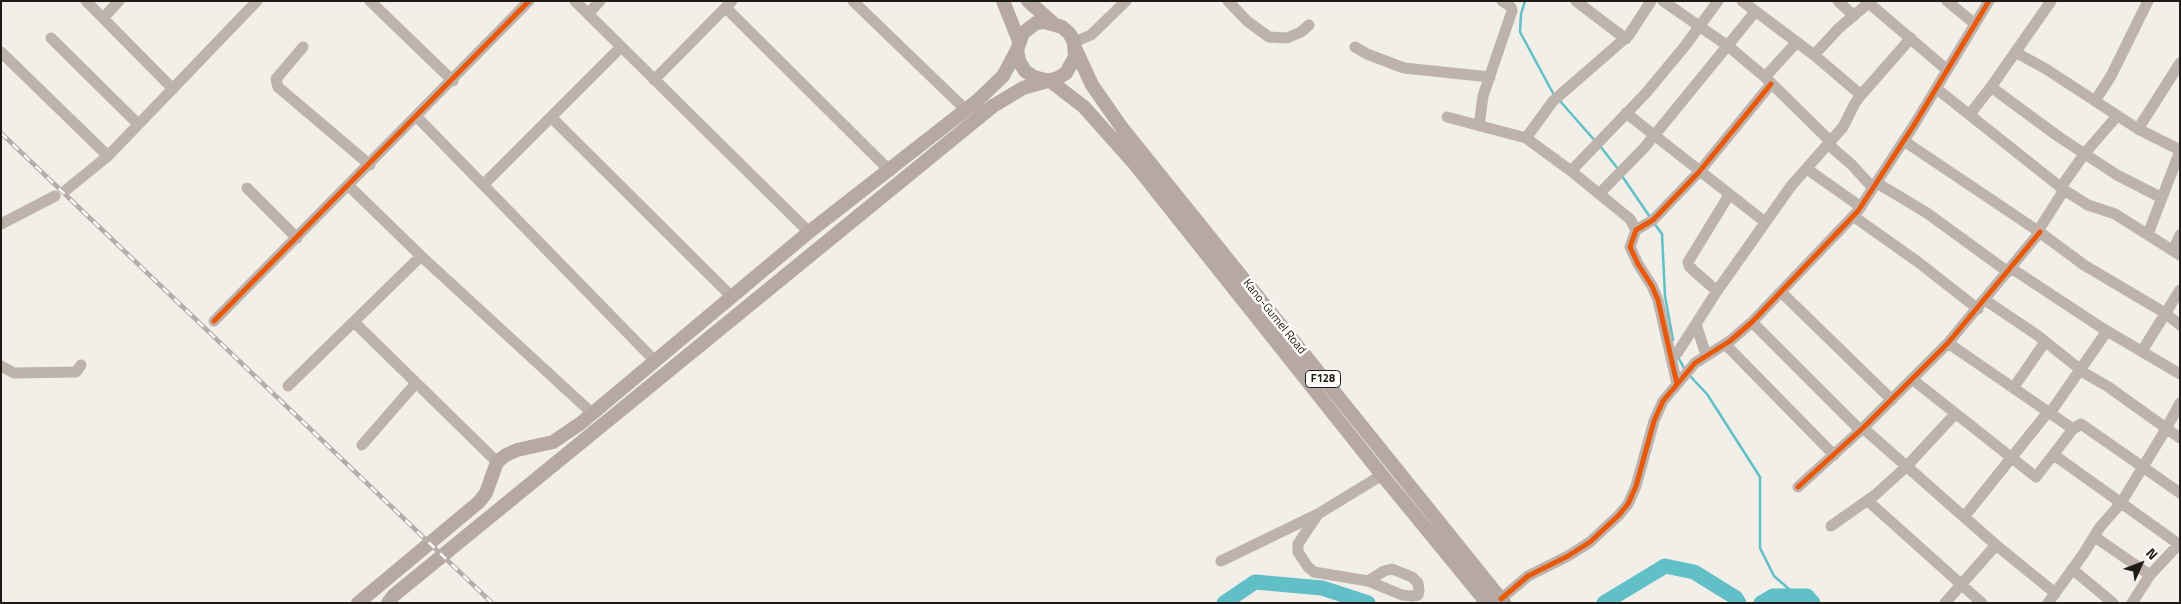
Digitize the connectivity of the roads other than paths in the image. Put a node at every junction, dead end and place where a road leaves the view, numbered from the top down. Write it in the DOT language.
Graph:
graph roads {
  1 [pos="86,1"];
  2 [pos="120,1"];
  3 [pos="257,1"];
  4 [pos="370,1"];
  5 [pos="529,1"];
  6 [pos="575,1"];
  7 [pos="600,1"];
  8 [pos="853,1"];
  9 [pos="1003,1"];
  10 [pos="1028,1"];
  11 [pos="1126,1"];
  12 [pos="1502,1"];
  13 [pos="1576,1"];
  14 [pos="1651,1"];
  15 [pos="1663,1"];
  16 [pos="1718,1"];
  17 [pos="1742,1"];
  18 [pos="1838,1"];
  19 [pos="1947,1"];
  20 [pos="1989,1"];
  21 [pos="2050,1"];
  22 [pos="2148,1"];
  23 [pos="1231,2"];
  24 [pos="1870,2"];
  25 [pos="729,4"];
  26 [pos="1756,12"];
  27 [pos="588,14"];
  28 [pos="1854,16"];
  29 [pos="103,18"];
  30 [pos="1054,23"];
  31 [pos="1975,24"];
  32 [pos="1309,25"];
  33 [pos="1700,26"];
  34 [pos="51,38"];
  35 [pos="1911,38"];
  36 [pos="1626,39"];
  37 [pos="1797,42"];
  38 [pos="1074,45"];
  39 [pos="1018,46"];
  40 [pos="1728,46"];
  41 [pos="303,47"];
  42 [pos="621,47"];
  43 [pos="1355,47"];
  44 [pos="1,52"];
  45 [pos="2015,52"];
  46 [pos="1814,55"];
  47 [pos="2180,63"];
  48 [pos="1947,70"];
  49 [pos="1490,76"];
  50 [pos="654,80"];
  51 [pos="1047,80"];
  52 [pos="453,81"];
  53 [pos="1768,81"];
  54 [pos="1991,87"];
  55 [pos="173,89"];
  56 [pos="1937,89"];
  57 [pos="1861,95"];
  58 [pos="2095,101"];
  59 [pos="966,110"];
  60 [pos="1626,113"];
  61 [pos="1970,114"];
  62 [pos="2117,116"];
  63 [pos="417,117"];
  64 [pos="551,117"];
  65 [pos="1447,117"];
  66 [pos="138,124"];
  67 [pos="1479,126"];
  68 [pos="2138,129"];
  69 [pos="1654,136"];
  70 [pos="1526,138"];
  71 [pos="1904,141"];
  72 [pos="1830,143"];
  73 [pos="2180,151"];
  74 [pos="2085,153"];
  75 [pos="108,156"];
  76 [pos="370,165"];
  77 [pos="1806,169"];
  78 [pos="890,171"];
  79 [pos="1571,171"];
  80 [pos="1700,172"];
  81 [pos="484,184"];
  82 [pos="349,186"];
  83 [pos="1875,186"];
  84 [pos="247,188"];
  85 [pos="2062,188"];
  86 [pos="66,190"];
  87 [pos="1599,194"];
  88 [pos="1729,195"];
  89 [pos="54,196"];
  90 [pos="2162,198"];
  91 [pos="1860,207"];
  92 [pos="1853,216"];
  93 [pos="1765,222"];
  94 [pos="1,224"];
  95 [pos="1636,230"];
  96 [pos="809,232"];
  97 [pos="2039,232"];
  98 [pos="2148,234"];
  99 [pos="2180,236"];
  100 [pos="297,238"];
  101 [pos="2176,252"];
  102 [pos="421,256"];
  103 [pos="2009,270"];
  104 [pos="2180,290"];
  105 [pos="1717,291"];
  106 [pos="1781,292"];
  107 [pos="731,296"];
  108 [pos="1981,304"];
  109 [pos="2165,314"];
  110 [pos="214,321"];
  111 [pos="354,322"];
  112 [pos="1752,322"];
  113 [pos="1696,324"];
  114 [pos="2180,325"];
  115 [pos="2107,331"];
  116 [pos="2046,342"];
  117 [pos="1948,343"];
  118 [pos="1725,344"];
  119 [pos="2142,351"];
  120 [pos="1706,354"];
  121 [pos="1674,356"];
  122 [pos="655,361"];
  123 [pos="1,366"];
  124 [pos="82,366"];
  125 [pos="2080,370"];
  126 [pos="2180,374"];
  127 [pos="1684,376"];
  128 [pos="1912,379"];
  129 [pos="416,383"];
  130 [pos="288,386"];
  131 [pos="2014,387"];
  132 [pos="1892,400"];
  133 [pos="1331,401"];
  134 [pos="2180,403"];
  135 [pos="2049,412"];
  136 [pos="593,414"];
  137 [pos="1955,414"];
  138 [pos="1862,429"];
  139 [pos="2073,429"];
  140 [pos="2166,429"];
  141 [pos="2180,438"];
  142 [pos="362,445"];
  143 [pos="1834,455"];
  144 [pos="2054,455"];
  145 [pos="2012,457"];
  146 [pos="497,462"];
  147 [pos="2144,466"];
  148 [pos="1906,467"];
  149 [pos="1382,476"];
  150 [pos="1798,487"];
  151 [pos="2180,493"];
  152 [pos="1868,501"];
  153 [pos="2121,503"];
  154 [pos="1318,514"];
  155 [pos="1964,517"];
  156 [pos="1831,526"];
  157 [pos="2095,537"];
  158 [pos="2179,544"];
  159 [pos="1996,545"];
  160 [pos="428,546"];
  161 [pos="439,560"];
  162 [pos="1221,561"];
  163 [pos="2072,570"];
  164 [pos="2150,575"];
  165 [pos="1368,581"];
  166 [pos="1960,584"];
  167 [pos="2051,600"];
  168 [pos="1502,601"];
  169 [pos="358,603"];
  170 [pos="388,603"];
  171 [pos="1487,603"];
  172 [pos="1945,603"];
  173 [pos="1982,603"];
  174 [pos="2113,603"];
  175 [pos="2132,603"];
  1 -- 29 [label="street"];
  2 -- 29 [label="street"];
  3 -- 55 [label="street"];
  4 -- 52 [label="street"];
  5 -- 52 [label="street"];
  6 -- 27 [label="street"];
  7 -- 27 [label="street"];
  8 -- 59 [label="street"];
  9 -- 39 [label="main road, F128"];
  10 -- 30 [label="main road, F128"];
  11 -- 38 [label="street"];
  12 -- 49 [label="street"];
  13 -- 36 [label="street"];
  14 -- 36 [label="street"];
  15 -- 33 [label="street"];
  16 -- 33 [label="street"];
  17 -- 26 [label="street"];
  18 -- 28 [label="street"];
  19 -- 31 [label="street"];
  20 -- 31 [label="street"];
  21 -- 45 [label="street"];
  22 -- 58 [label="street"];
  23 -- 32 [label="street"];
  24 -- 28 [label="street"];
  24 -- 35 [label="street"];
  25 -- 50 [label="street"];
  25 -- 78 [label="street"];
  26 -- 37 [label="street"];
  26 -- 40 [label="street"];
  27 -- 42 [label="street"];
  28 -- 46 [label="street"];
  29 -- 55 [label="street"];
  30 -- 38 [label="main road, F128"];
  30 -- 39 [label="main road"];
  31 -- 48 [label="street"];
  33 -- 40 [label="street"];
  33 -- 60 [label="street"];
  34 -- 66 [label="street"];
  35 -- 48 [label="street"];
  35 -- 57 [label="street"];
  36 -- 70 [label="street"];
  37 -- 46 [label="street"];
  37 -- 53 [label="street"];
  38 -- 51 [label="main road"];
  38 -- 133 [label="main road, Kano-Gumel Road / F128"];
  39 -- 51 [label="main road, F128"];
  39 -- 59 [label="main road"];
  40 -- 53 [label="street"];
  40 -- 69 [label="street"];
  41 -- 76 [label="street"];
  42 -- 50 [label="street"];
  42 -- 64 [label="street"];
  43 -- 49 [label="street"];
  44 -- 75 [label="street"];
  45 -- 54 [label="street"];
  45 -- 58 [label="street"];
  46 -- 57 [label="street"];
  47 -- 68 [label="street"];
  48 -- 56 [label="street"];
  49 -- 67 [label="street"];
  50 -- 96 [label="street"];
  51 -- 133 [label="main road, Kano-Gumel Road / F128"];
  51 -- 161 [label="main road"];
  52 -- 63 [label="street"];
  53 -- 72 [label="street"];
  53 -- 80 [label="street"];
  54 -- 61 [label="street"];
  54 -- 74 [label="street"];
  55 -- 66 [label="street"];
  56 -- 61 [label="street"];
  56 -- 71 [label="street"];
  57 -- 72 [label="street"];
  58 -- 62 [label="street"];
  59 -- 78 [label="main road"];
  60 -- 69 [label="street"];
  60 -- 79 [label="street"];
  61 -- 85 [label="street"];
  62 -- 68 [label="street"];
  62 -- 74 [label="street"];
  63 -- 76 [label="street"];
  63 -- 81 [label="street"];
  64 -- 81 [label="street"];
  64 -- 107 [label="street"];
  65 -- 67 [label="street"];
  66 -- 75 [label="street"];
  67 -- 70 [label="street"];
  68 -- 73 [label="street"];
  69 -- 80 [label="street"];
  69 -- 87 [label="street"];
  70 -- 79 [label="street"];
  71 -- 83 [label="street"];
  71 -- 97 [label="street"];
  72 -- 77 [label="street"];
  72 -- 83 [label="street"];
  73 -- 90 [label="street"];
  74 -- 85 [label="street"];
  74 -- 90 [label="street"];
  75 -- 86 [label="street"];
  76 -- 82 [label="street"];
  77 -- 91 [label="street"];
  77 -- 93 [label="street"];
  78 -- 96 [label="main road"];
  79 -- 87 [label="street"];
  80 -- 88 [label="street"];
  80 -- 95 [label="street"];
  81 -- 122 [label="street"];
  82 -- 100 [label="street"];
  82 -- 102 [label="street"];
  83 -- 91 [label="street"];
  83 -- 103 [label="street"];
  84 -- 100 [label="street"];
  85 -- 97 [label="street"];
  85 -- 98 [label="street"];
  87 -- 95 [label="street"];
  88 -- 93 [label="street"];
  88 -- 105 [label="street"];
  89 -- 94 [label="street"];
  90 -- 98 [label="street"];
  91 -- 92 [label="street"];
  92 -- 106 [label="street"];
  92 -- 108 [label="street"];
  93 -- 105 [label="street"];
  95 -- 121 [label="street"];
  96 -- 107 [label="main road"];
  97 -- 103 [label="street"];
  97 -- 109 [label="street"];
  98 -- 101 [label="street"];
  99 -- 101 [label="street"];
  100 -- 110 [label="street"];
  102 -- 111 [label="street"];
  102 -- 136 [label="street"];
  103 -- 108 [label="street"];
  103 -- 115 [label="street"];
  104 -- 109 [label="street"];
  105 -- 113 [label="street"];
  106 -- 112 [label="street"];
  106 -- 132 [label="street"];
  107 -- 122 [label="main road"];
  108 -- 116 [label="street"];
  108 -- 117 [label="street"];
  109 -- 114 [label="street"];
  109 -- 119 [label="street"];
  111 -- 129 [label="street"];
  111 -- 130 [label="street"];
  112 -- 118 [label="street"];
  112 -- 138 [label="street"];
  113 -- 120 [label="street"];
  113 -- 121 [label="street"];
  115 -- 119 [label="street"];
  115 -- 125 [label="street"];
  116 -- 125 [label="street"];
  116 -- 131 [label="street"];
  117 -- 128 [label="street"];
  117 -- 131 [label="street"];
  118 -- 120 [label="street"];
  118 -- 143 [label="street"];
  119 -- 126 [label="street"];
  120 -- 127 [label="street"];
  121 -- 127 [label="street"];
  122 -- 136 [label="main road"];
  123 -- 124 [label="street"];
  125 -- 135 [label="street"];
  125 -- 140 [label="street"];
  127 -- 168 [label="street"];
  128 -- 132 [label="street"];
  128 -- 137 [label="street"];
  129 -- 142 [label="street"];
  129 -- 146 [label="street"];
  131 -- 135 [label="street"];
  132 -- 138 [label="street"];
  133 -- 149 [label="main road, Kano-Gumel Road / F128"];
  133 -- 168 [label="main road, Kano-Gumel Road / F128"];
  134 -- 140 [label="street"];
  135 -- 139 [label="street"];
  135 -- 145 [label="street"];
  136 -- 146 [label="main road"];
  137 -- 145 [label="street"];
  137 -- 148 [label="street"];
  138 -- 143 [label="street"];
  138 -- 148 [label="street"];
  139 -- 144 [label="street"];
  139 -- 147 [label="street"];
  140 -- 141 [label="street"];
  140 -- 147 [label="street"];
  143 -- 150 [label="street"];
  144 -- 145 [label="street"];
  144 -- 153 [label="street"];
  145 -- 155 [label="street"];
  146 -- 160 [label="main road"];
  147 -- 151 [label="street"];
  147 -- 153 [label="street"];
  148 -- 152 [label="street"];
  148 -- 155 [label="street"];
  149 -- 154 [label="street"];
  149 -- 171 [label="main road, Kano-Gumel Road / F128"];
  152 -- 156 [label="street"];
  152 -- 166 [label="street"];
  153 -- 157 [label="street"];
  153 -- 158 [label="street"];
  154 -- 162 [label="street"];
  154 -- 165 [label="street"];
  155 -- 159 [label="street"];
  157 -- 163 [label="street"];
  157 -- 164 [label="street"];
  158 -- 164 [label="street"];
  159 -- 166 [label="street"];
  159 -- 167 [label="street"];
  160 -- 161 [label="main road"];
  160 -- 169 [label="main road"];
  161 -- 170 [label="main road"];
  163 -- 167 [label="street"];
  163 -- 174 [label="street"];
  164 -- 175 [label="street"];
  166 -- 172 [label="street"];
  166 -- 173 [label="street"];
}
